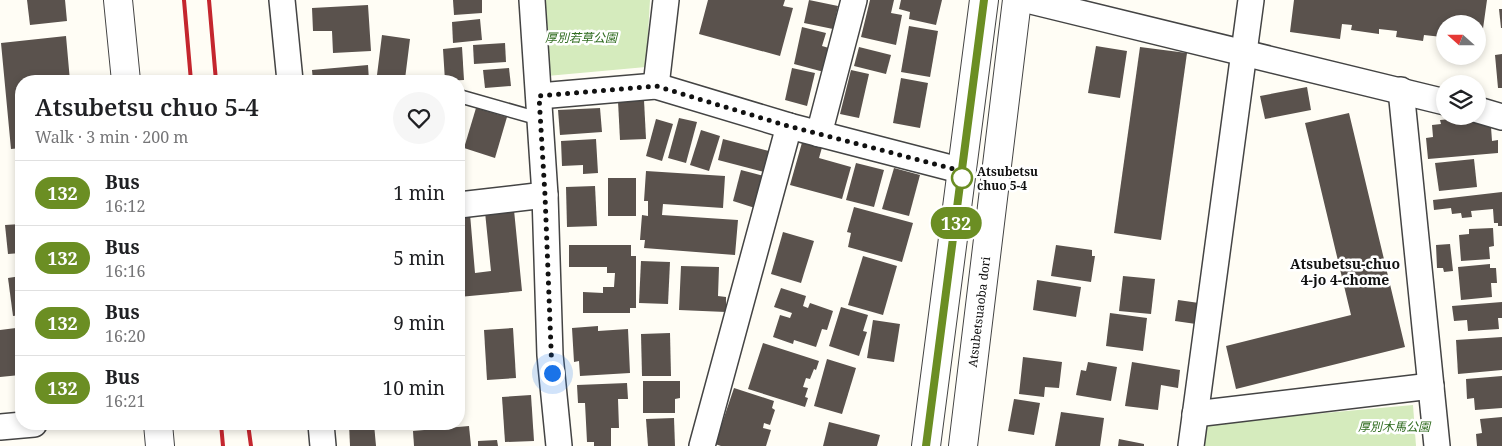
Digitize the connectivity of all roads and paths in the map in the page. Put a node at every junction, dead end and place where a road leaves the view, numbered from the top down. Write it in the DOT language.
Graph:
graph roads {
  1 [pos="118,0"];
  2 [pos="282,0"];
  3 [pos="532,0"];
  4 [pos="666,0"];
  5 [pos="854,0"];
  6 [pos="984,0"];
  7 [pos="1017,0"];
  8 [pos="1027,0"];
  9 [pos="1251,0"];
  10 [pos="1243,52"];
  11 [pos="125,75"];
  12 [pos="289,75"];
  13 [pos="656,86"];
  14 [pos="1402,90"];
  15 [pos="465,97"];
  16 [pos="1436,99"];
  17 [pos="539,107"];
  18 [pos="1486,112"];
  19 [pos="1502,117"];
  20 [pos="788,126"];
  21 [pos="819,134"];
  22 [pos="962,171"];
  23 [pos="545,195"];
  24 [pos="465,204"];
  25 [pos="1431,386"];
  26 [pos="1195,414"];
  27 [pos="15,426"];
  28 [pos="0,427"];
  29 [pos="159,430"];
  30 [pos="322,430"];
  31 [pos="160,446"];
  32 [pos="323,446"];
  33 [pos="559,446"];
  34 [pos="702,446"];
  35 [pos="926,446"];
  36 [pos="963,446"];
  37 [pos="1191,446"];
  38 [pos="1437,446"];
  1 -- 11 [label="street"];
  2 -- 12 [label="street"];
  3 -- 17 [label="street"];
  4 -- 13 [label="street"];
  5 -- 21 [label="street"];
  6 -- 22 [label="street"];
  7 -- 36 [label="street, Atsubetsuaoba dori"];
  8 -- 10 [label="street"];
  9 -- 10 [label="street"];
  10 -- 14 [label="street"];
  10 -- 26 [label="street"];
  13 -- 17 [label="street"];
  13 -- 20 [label="street"];
  14 -- 16 [label="street"];
  14 -- 25 [label="street"];
  15 -- 17 [label="lane"];
  17 -- 23 [label="street"];
  18 -- 19 [label="street"];
  20 -- 21 [label="street"];
  20 -- 34 [label="street"];
  21 -- 22 [label="street"];
  22 -- 35 [label="street"];
  23 -- 24 [label="street"];
  23 -- 33 [label="street"];
  25 -- 26 [label="street"];
  25 -- 38 [label="street"];
  26 -- 37 [label="street"];
  27 -- 28 [label="street"];
  29 -- 31 [label="street"];
  30 -- 32 [label="street"];
}
